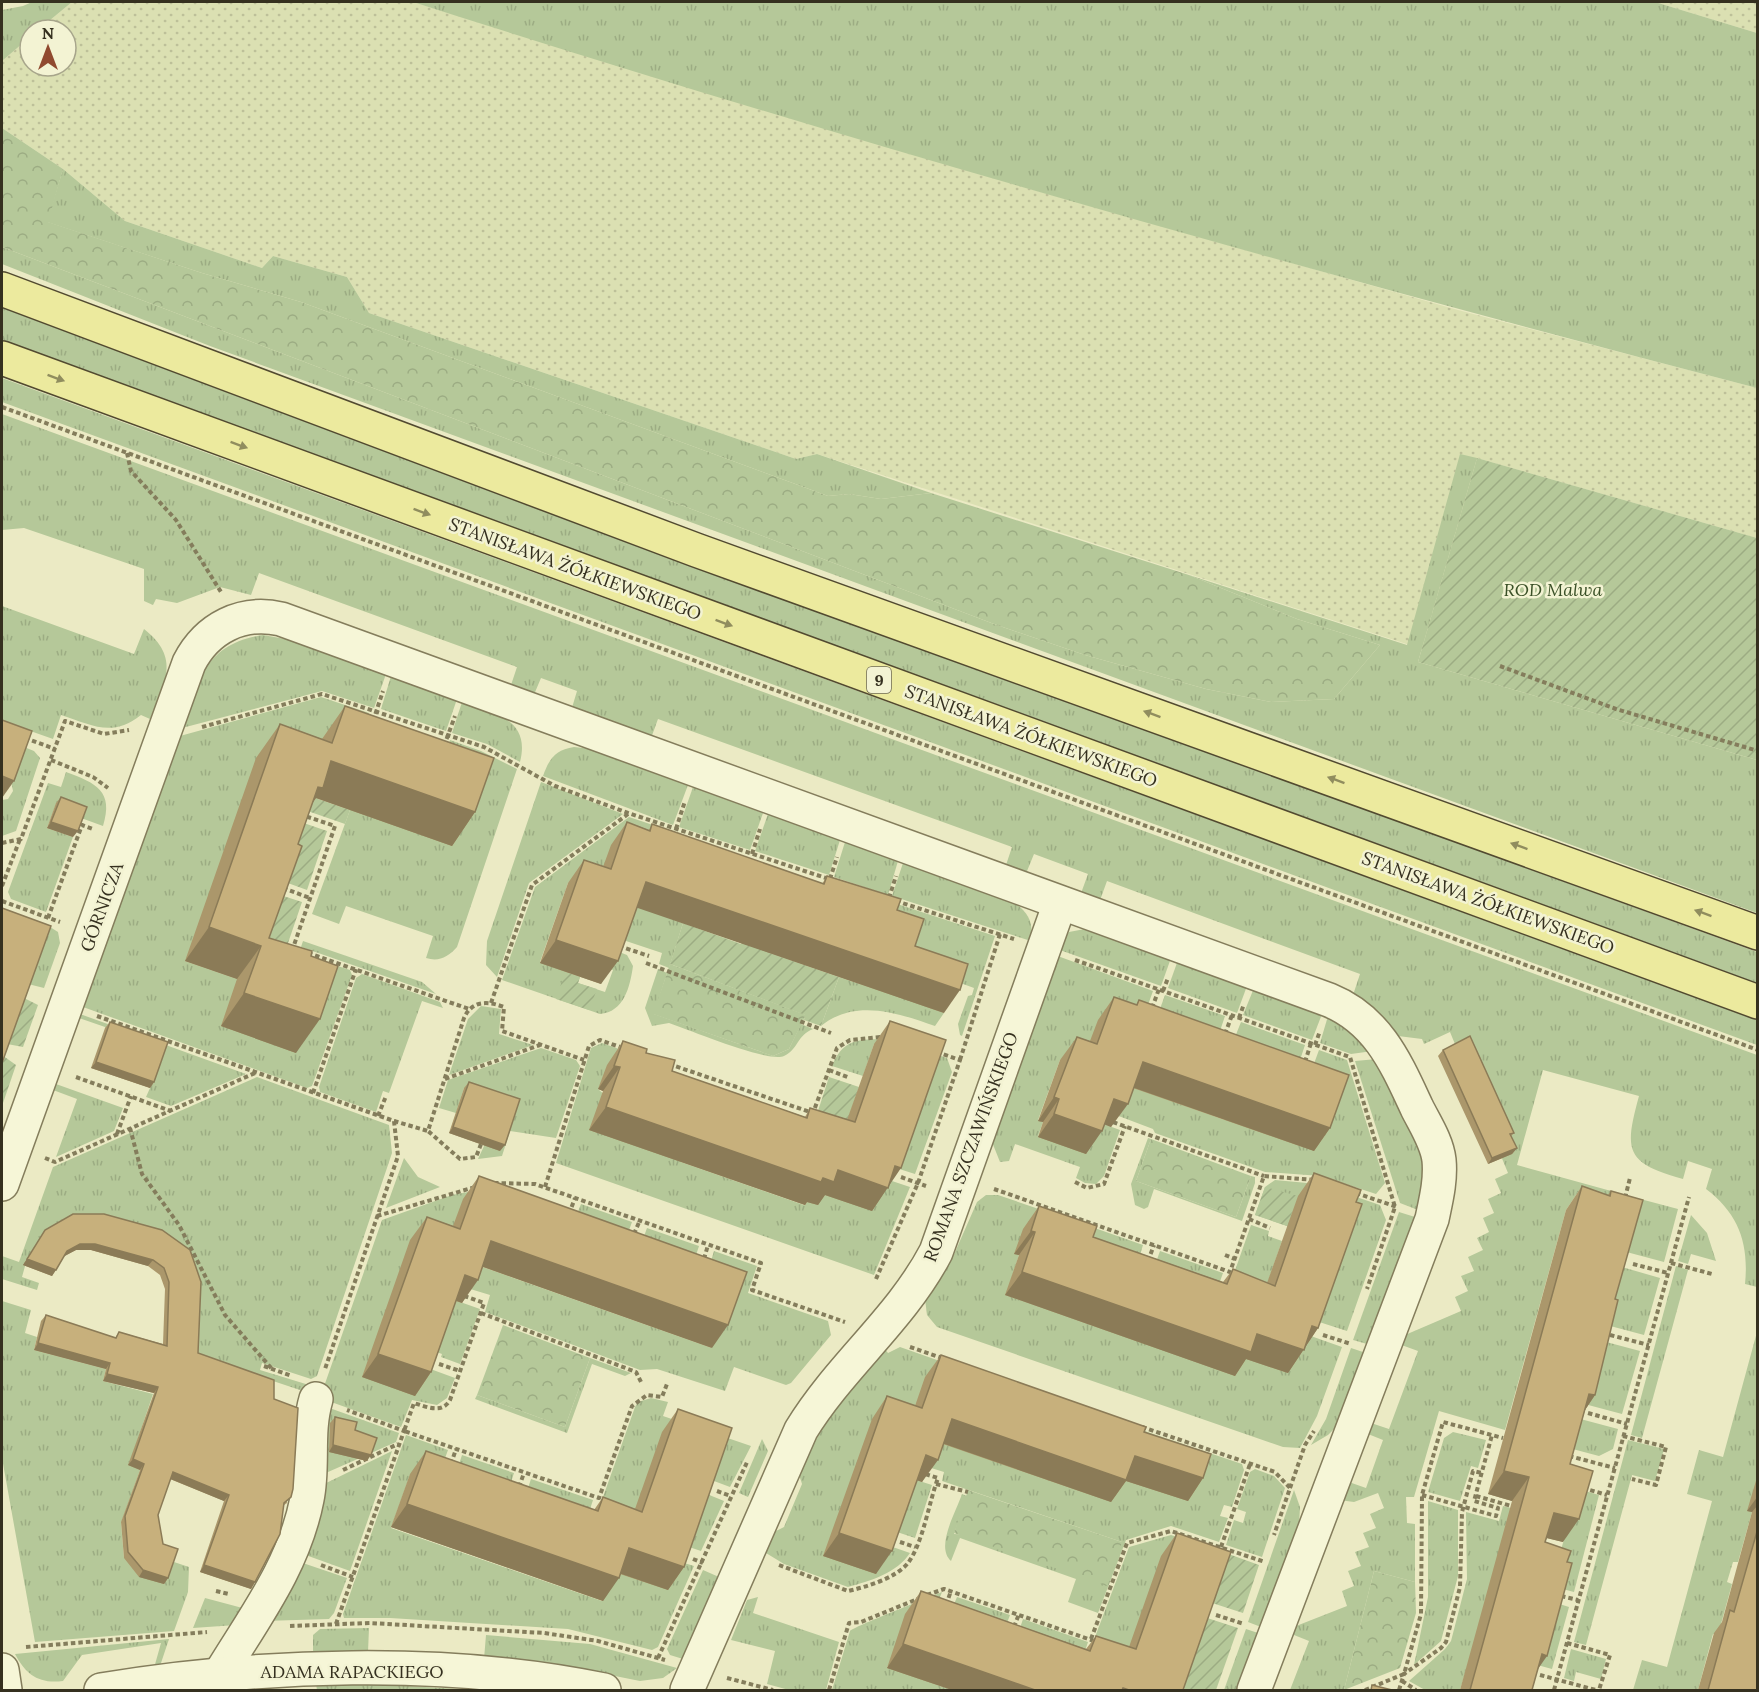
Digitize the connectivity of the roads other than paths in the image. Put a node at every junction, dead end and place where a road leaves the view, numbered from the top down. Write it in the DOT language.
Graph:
graph roads {
  1 [pos="2,289"];
  2 [pos="2,358"];
  3 [pos="1060,903"];
  4 [pos="1758,933"];
  5 [pos="1758,1002"];
  6 [pos="2,1184"];
  7 [pos="316,1399"];
  8 [pos="2,1670"];
  9 [pos="220,1674"];
  10 [pos="5,1690"];
  11 [pos="101,1690"];
  12 [pos="603,1690"];
  13 [pos="687,1690"];
  14 [pos="1254,1690"];
  4 -- 1 [label="main road, one-way"];
  2 -- 5 [label="main road, STANISŁAWA ŻÓŁKIEWSKIEGO / 9, one-way"];
  3 -- 6 [label="street, GÓRNICZA"];
  3 -- 13 [label="street, ROMANA SZCZAWIŃSKIEGO"];
  3 -- 14 [label="street"];
  7 -- 9 [label="street"];
  8 -- 10 [label="street"];
  9 -- 11 [label="street, ADAMA RAPACKIEGO"];
  9 -- 12 [label="street, ADAMA RAPACKIEGO"];
}
